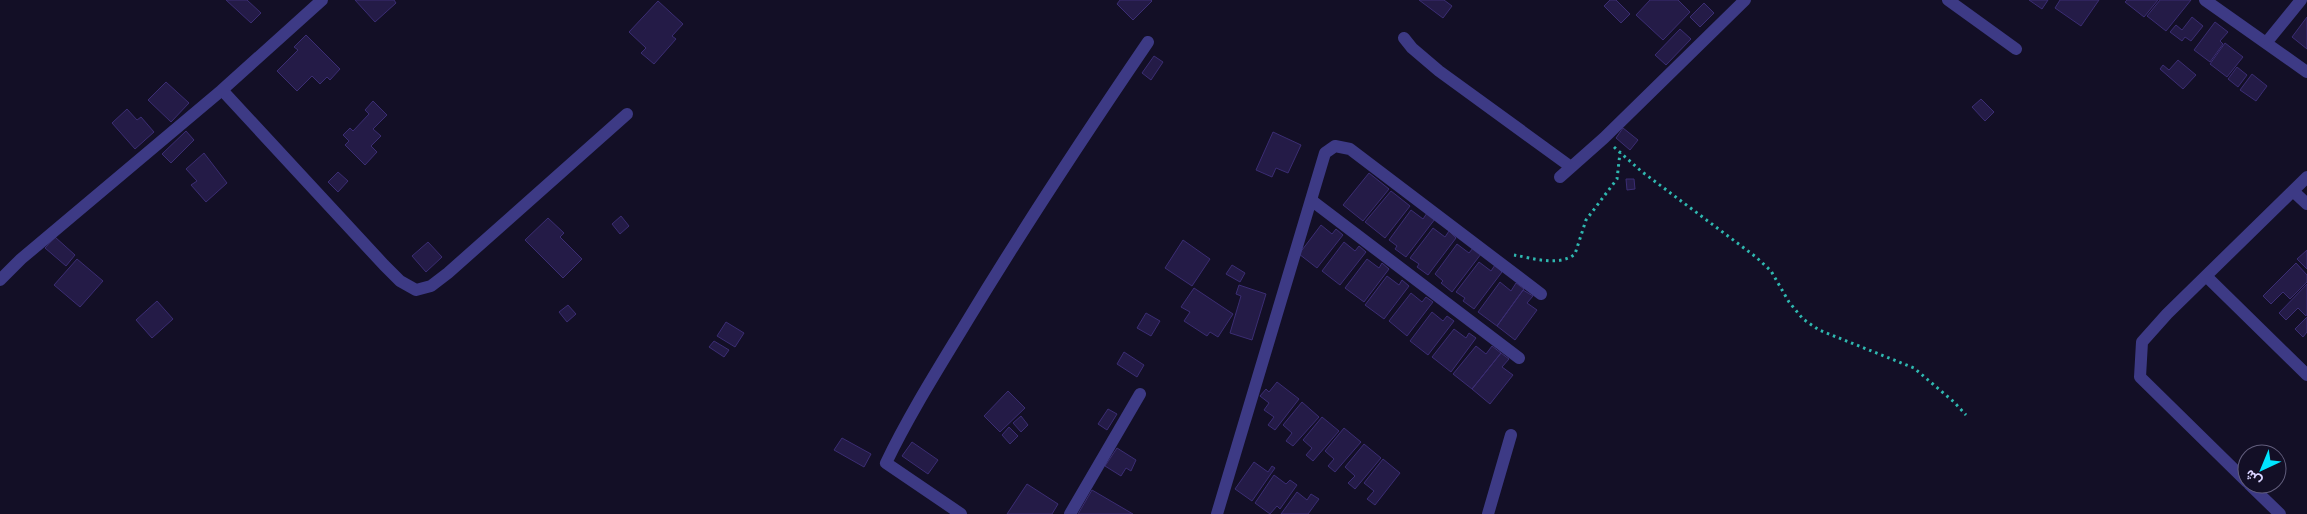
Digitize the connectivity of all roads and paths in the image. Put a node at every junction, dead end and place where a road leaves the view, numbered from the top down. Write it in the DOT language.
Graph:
graph roads {
  1 [pos="322,0"];
  2 [pos="1744,0"];
  3 [pos="1948,0"];
  4 [pos="2205,0"];
  5 [pos="2302,0"];
  6 [pos="1404,38"];
  7 [pos="1148,42"];
  8 [pos="2266,43"];
  9 [pos="2016,49"];
  10 [pos="2307,72"];
  11 [pos="222,90"];
  12 [pos="627,114"];
  13 [pos="1604,138"];
  14 [pos="1620,153"];
  15 [pos="1571,167"];
  16 [pos="1560,177"];
  17 [pos="2307,177"];
  18 [pos="2293,191"];
  19 [pos="1311,200"];
  20 [pos="2307,204"];
  21 [pos="1487,253"];
  22 [pos="2206,276"];
  23 [pos="0,280"];
  24 [pos="1541,294"];
  25 [pos="1519,358"];
  26 [pos="2307,375"];
  27 [pos="1140,394"];
  28 [pos="1966,415"];
  29 [pos="1511,435"];
  30 [pos="2237,472"];
  31 [pos="2259,494"];
  32 [pos="961,514"];
  33 [pos="1070,514"];
  34 [pos="1217,514"];
  35 [pos="1488,514"];
  36 [pos="2280,514"];
  1 -- 11 [label="street"];
  2 -- 13 [label="street"];
  3 -- 9 [label="street"];
  4 -- 8 [label="street"];
  5 -- 8 [label="street"];
  6 -- 15 [label="street"];
  7 -- 32 [label="street"];
  8 -- 10 [label="street"];
  11 -- 12 [label="street"];
  11 -- 23 [label="street"];
  13 -- 14 [label="path"];
  13 -- 15 [label="street"];
  14 -- 21 [label="path"];
  14 -- 28 [label="path"];
  15 -- 16 [label="street"];
  17 -- 18 [label="street"];
  18 -- 20 [label="street"];
  18 -- 22 [label="street"];
  19 -- 21 [label="street"];
  19 -- 25 [label="street"];
  19 -- 34 [label="street"];
  21 -- 24 [label="street"];
  22 -- 26 [label="street"];
  22 -- 30 [label="street"];
  27 -- 33 [label="street"];
  29 -- 35 [label="street"];
  31 -- 36 [label="street"];
}
